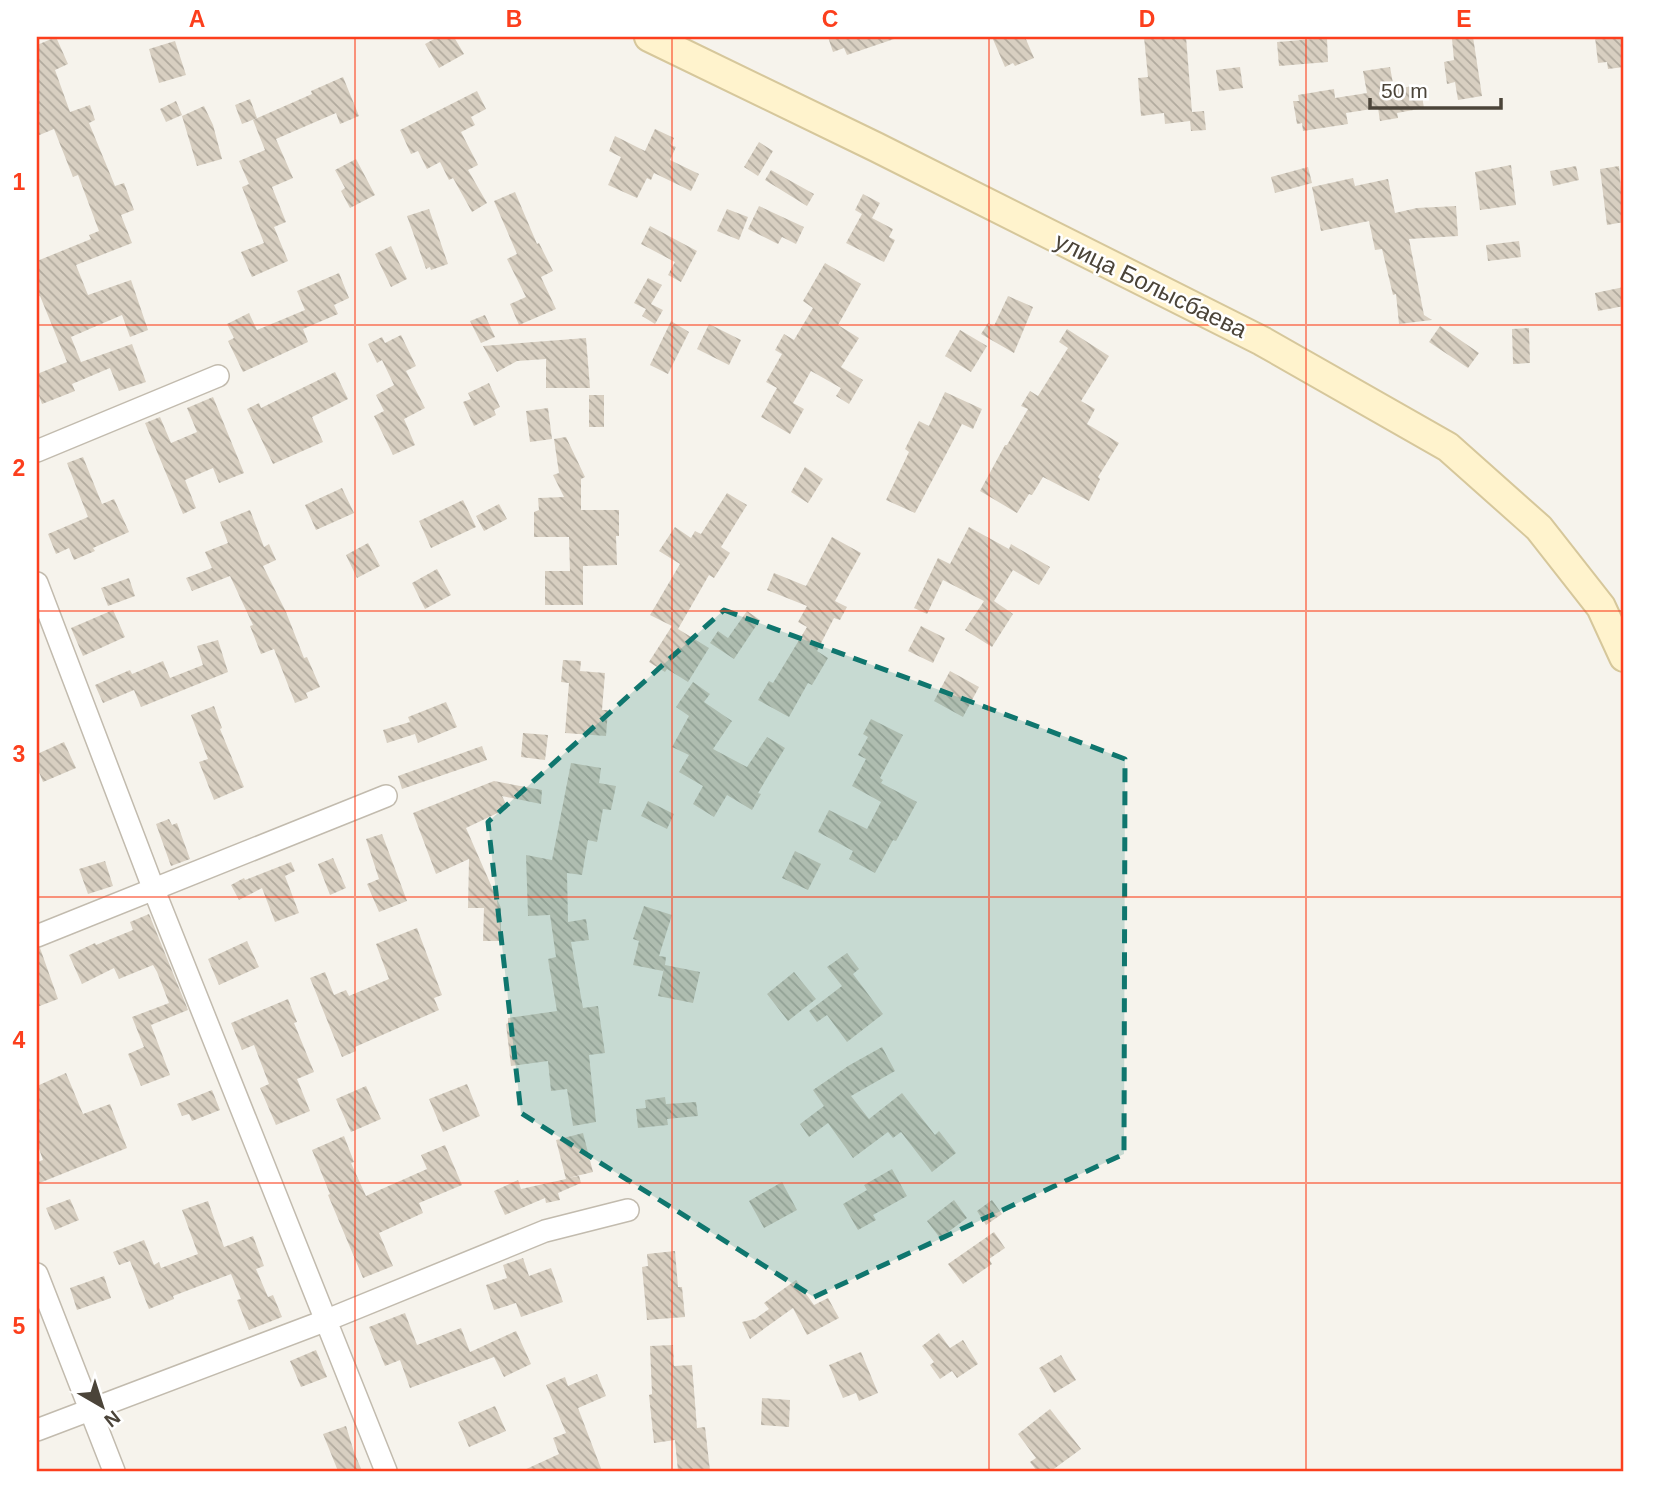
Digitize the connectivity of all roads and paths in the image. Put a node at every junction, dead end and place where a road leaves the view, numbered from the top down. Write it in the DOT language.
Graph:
graph roads {
  1 [pos="649,37"];
  2 [pos="218,376"];
  3 [pos="37,451"];
  4 [pos="37,583"];
  5 [pos="1624,657"];
  6 [pos="386,796"];
  7 [pos="153,890"];
  8 [pos="37,936"];
  9 [pos="628,1210"];
  10 [pos="37,1275"];
  11 [pos="327,1321"];
  12 [pos="90,1411"];
  13 [pos="37,1430"];
  14 [pos="114,1471"];
  15 [pos="386,1471"];
  1 -- 5 [label="street, улица Болысбаева"];
  2 -- 3 [label="street"];
  4 -- 7 [label="street"];
  6 -- 7 [label="street"];
  7 -- 8 [label="street"];
  7 -- 11 [label="street"];
  9 -- 11 [label="street"];
  10 -- 12 [label="street"];
  11 -- 12 [label="street"];
  11 -- 15 [label="street"];
  12 -- 13 [label="street"];
  12 -- 14 [label="street"];
}
